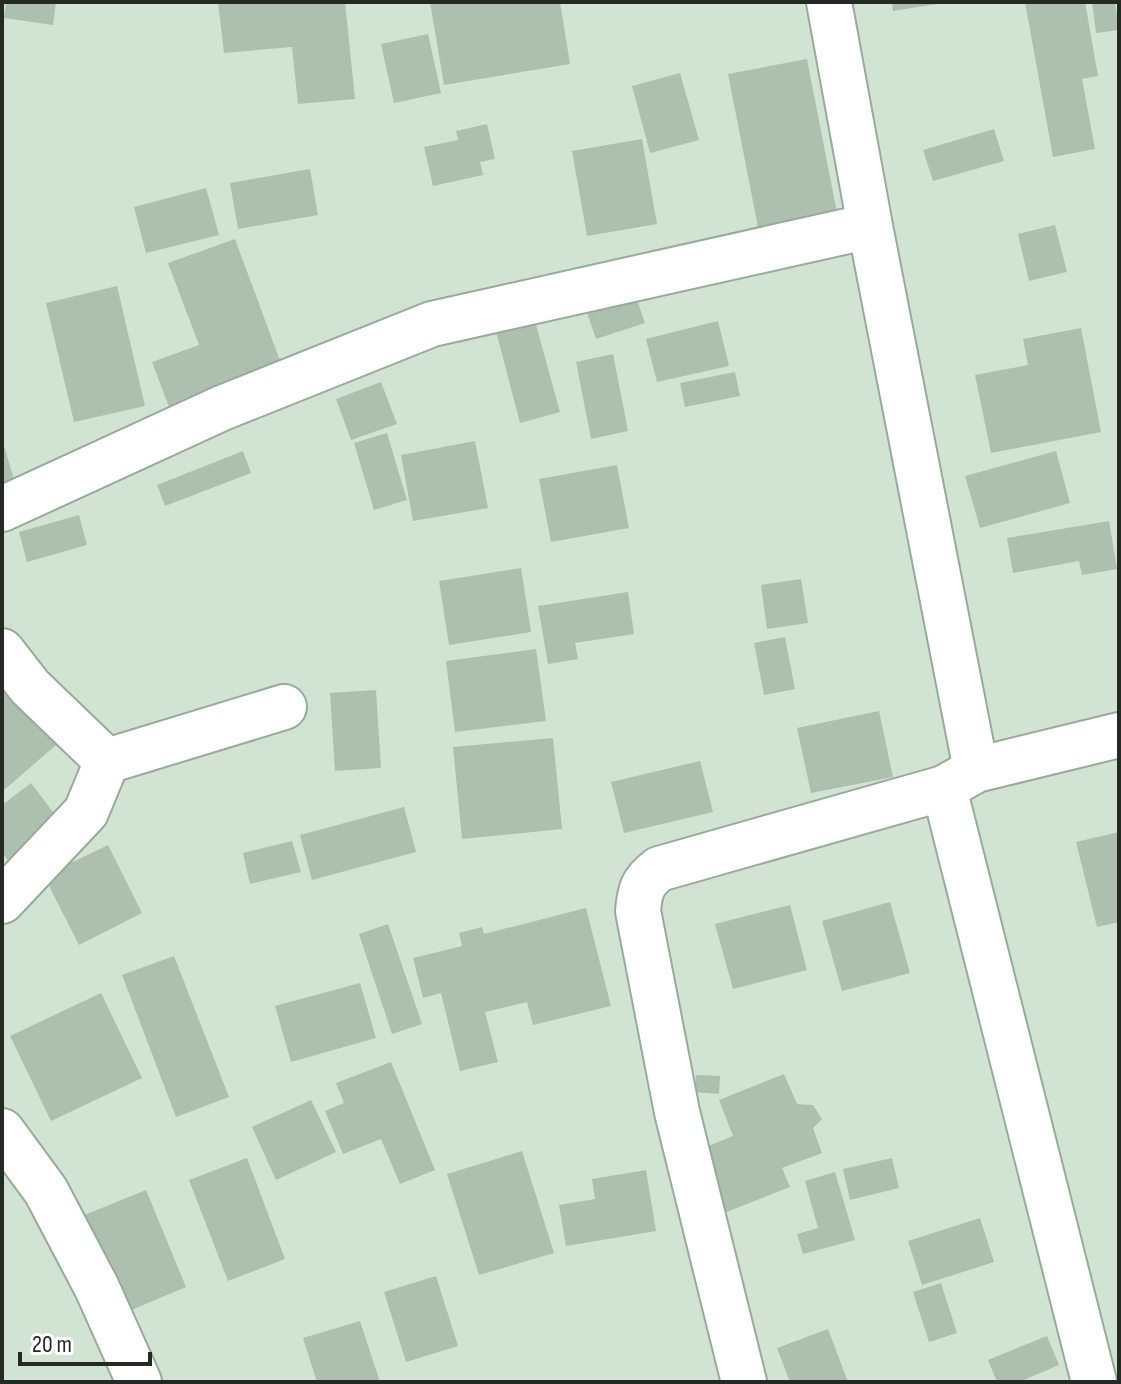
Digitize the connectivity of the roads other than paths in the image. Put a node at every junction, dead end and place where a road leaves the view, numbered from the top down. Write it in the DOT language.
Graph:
graph roads {
  1 [pos="829,2"];
  2 [pos="870,226"];
  3 [pos="2,509"];
  4 [pos="2,651"];
  5 [pos="284,707"];
  6 [pos="1119,735"];
  7 [pos="107,761"];
  8 [pos="960,779"];
  9 [pos="2,901"];
  10 [pos="2,1131"];
  11 [pos="139,1382"];
  12 [pos="744,1382"];
  13 [pos="1094,1382"];
  1 -- 2 [label="street"];
  2 -- 3 [label="street"];
  2 -- 8 [label="street"];
  4 -- 7 [label="street"];
  5 -- 7 [label="street"];
  6 -- 8 [label="street"];
  7 -- 9 [label="street"];
  8 -- 12 [label="street"];
  8 -- 13 [label="street"];
  10 -- 11 [label="street"];
}
